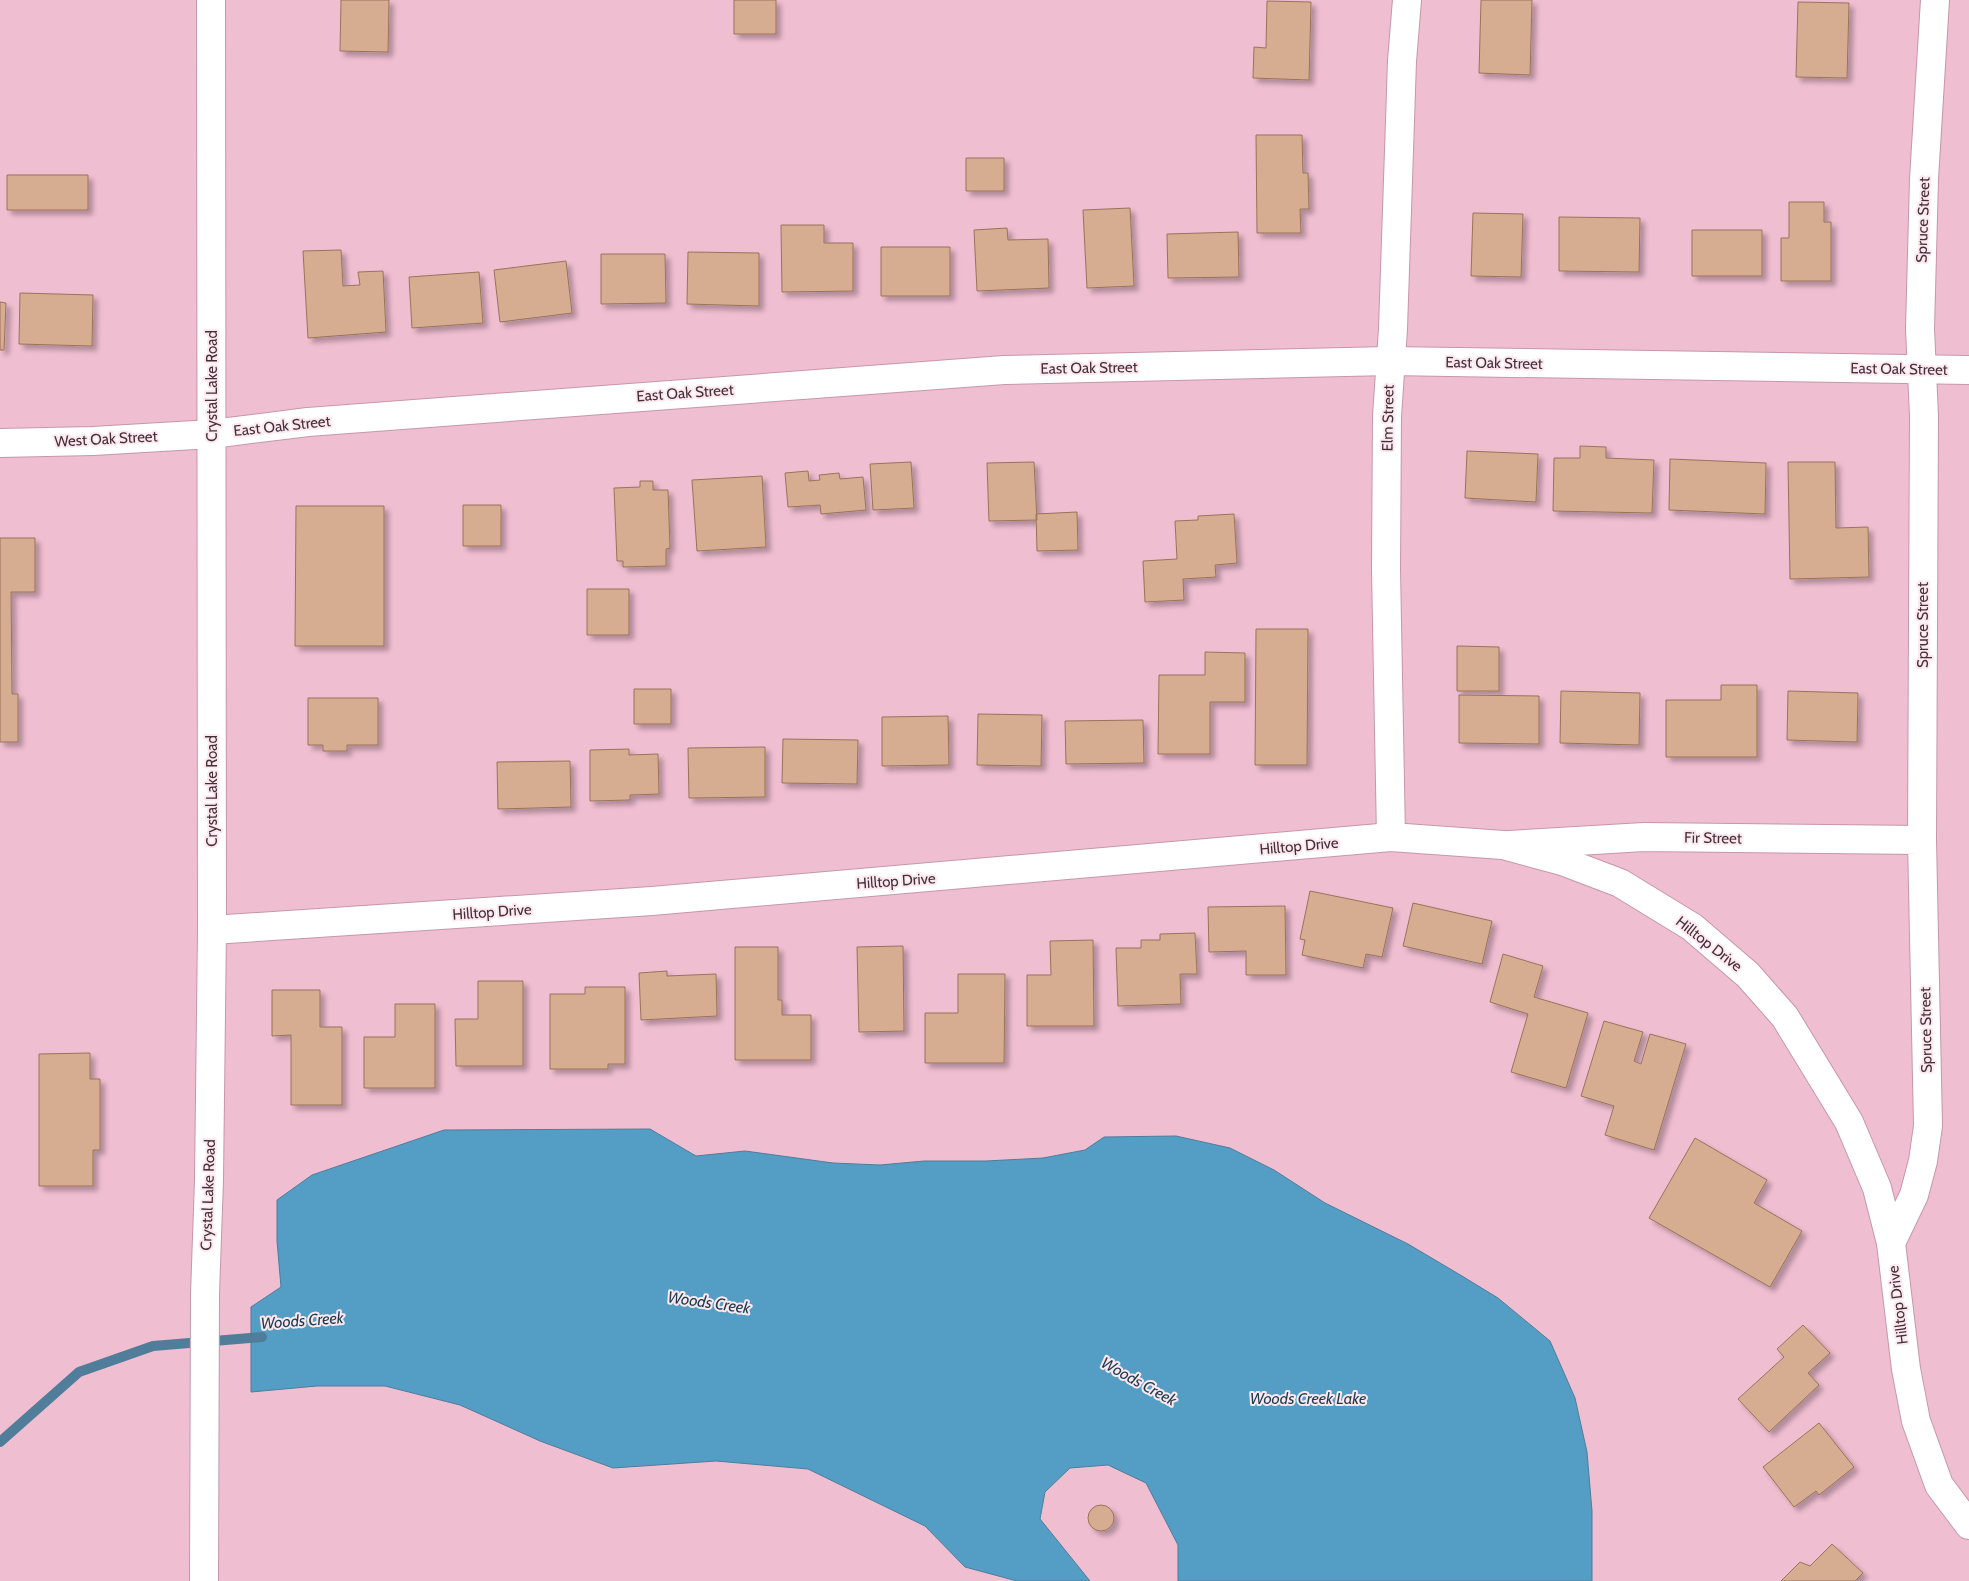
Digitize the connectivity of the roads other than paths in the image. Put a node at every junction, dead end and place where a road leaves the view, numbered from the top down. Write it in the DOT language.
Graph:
graph roads {
  1 [pos="211,0"];
  2 [pos="1407,0"];
  3 [pos="1935,0"];
  4 [pos="1389,362"];
  5 [pos="1921,369"];
  6 [pos="1969,370"];
  7 [pos="212,434"];
  8 [pos="0,444"];
  9 [pos="1392,838"];
  10 [pos="1922,840"];
  11 [pos="1503,845"];
  12 [pos="212,930"];
  13 [pos="1891,1243"];
  14 [pos="1969,1525"];
  15 [pos="204,1581"];
  1 -- 7 [label="street, Crystal Lake Road"];
  2 -- 4 [label="street, Elm Street"];
  3 -- 5 [label="street, Spruce Street"];
  4 -- 5 [label="street, East Oak Street"];
  4 -- 7 [label="street, East Oak Street"];
  4 -- 9 [label="street, Elm Street"];
  5 -- 6 [label="street, East Oak Street"];
  5 -- 10 [label="street, Spruce Street"];
  7 -- 8 [label="street, West Oak Street"];
  7 -- 12 [label="street, Crystal Lake Road"];
  9 -- 11 [label="street, Hilltop Drive"];
  9 -- 12 [label="street, Hilltop Drive"];
  10 -- 11 [label="street, Fir Street"];
  10 -- 13 [label="street, Spruce Street"];
  11 -- 13 [label="street, Hilltop Drive"];
  12 -- 15 [label="street, Crystal Lake Road"];
  13 -- 14 [label="street, Hilltop Drive"];
}
